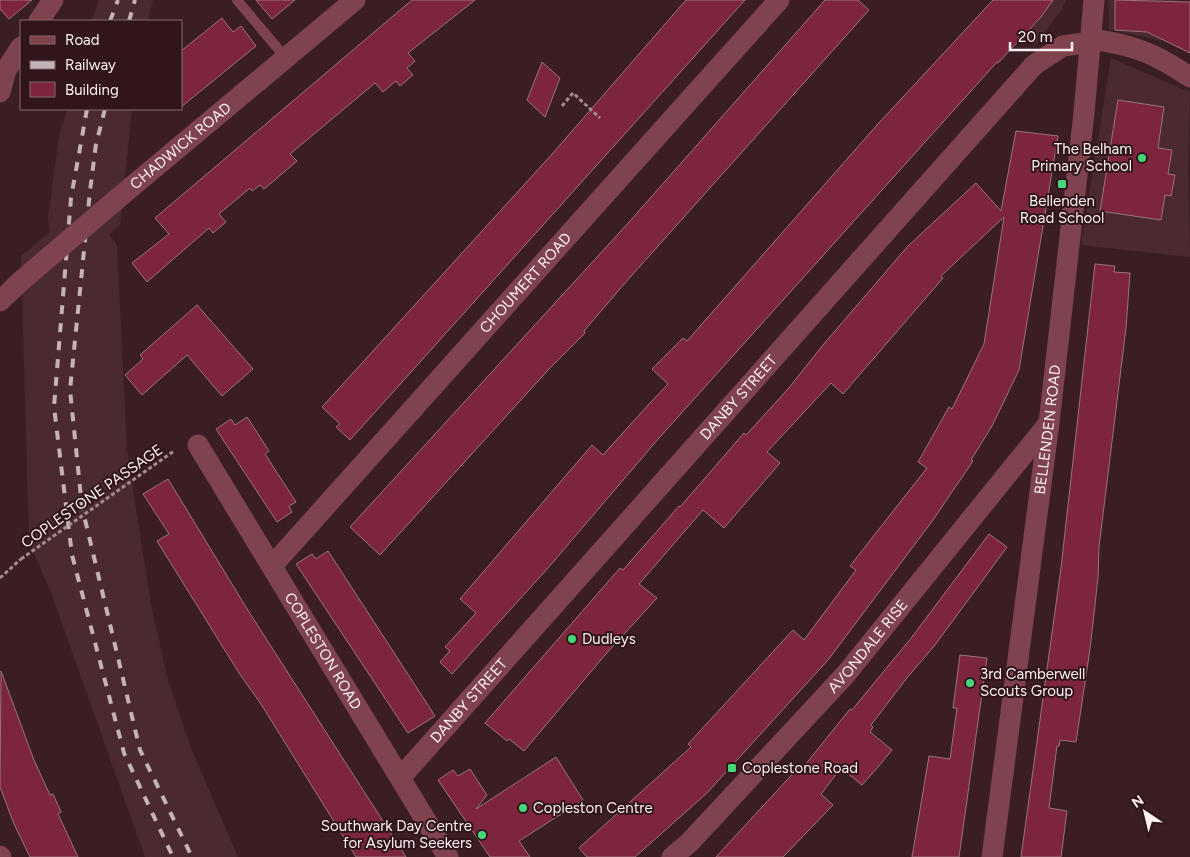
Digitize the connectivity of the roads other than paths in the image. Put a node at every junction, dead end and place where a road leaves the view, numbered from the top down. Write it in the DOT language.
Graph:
graph roads {
  1 [pos="53,0"];
  2 [pos="237,0"];
  3 [pos="355,0"];
  4 [pos="779,0"];
  5 [pos="1094,0"];
  6 [pos="39,20"];
  7 [pos="1091,41"];
  8 [pos="20,49"];
  9 [pos="285,57"];
  10 [pos="1190,77"];
  11 [pos="0,92"];
  12 [pos="7,290"];
  13 [pos="1049,423"];
  14 [pos="198,445"];
  15 [pos="272,566"];
  16 [pos="401,776"];
  17 [pos="448,857"];
  18 [pos="672,857"];
  19 [pos="992,857"];
  1 -- 6 [label="street"];
  2 -- 9 [label="lane"];
  3 -- 9 [label="street, CHADWICK ROAD"];
  4 -- 15 [label="street, CHOUMERT ROAD"];
  5 -- 7 [label="street, BELLENDEN ROAD"];
  7 -- 10 [label="street, DANBY STREET"];
  7 -- 13 [label="street, BELLENDEN ROAD"];
  7 -- 16 [label="street, DANBY STREET"];
  8 -- 11 [label="street"];
  9 -- 12 [label="street, CHADWICK ROAD, bridge"];
  13 -- 18 [label="street, AVONDALE RISE"];
  13 -- 19 [label="street, BELLENDEN ROAD"];
  14 -- 15 [label="street, COPLESTON ROAD"];
  15 -- 16 [label="street, COPLESTON ROAD"];
  16 -- 17 [label="street, COPLESTON ROAD"];
}
